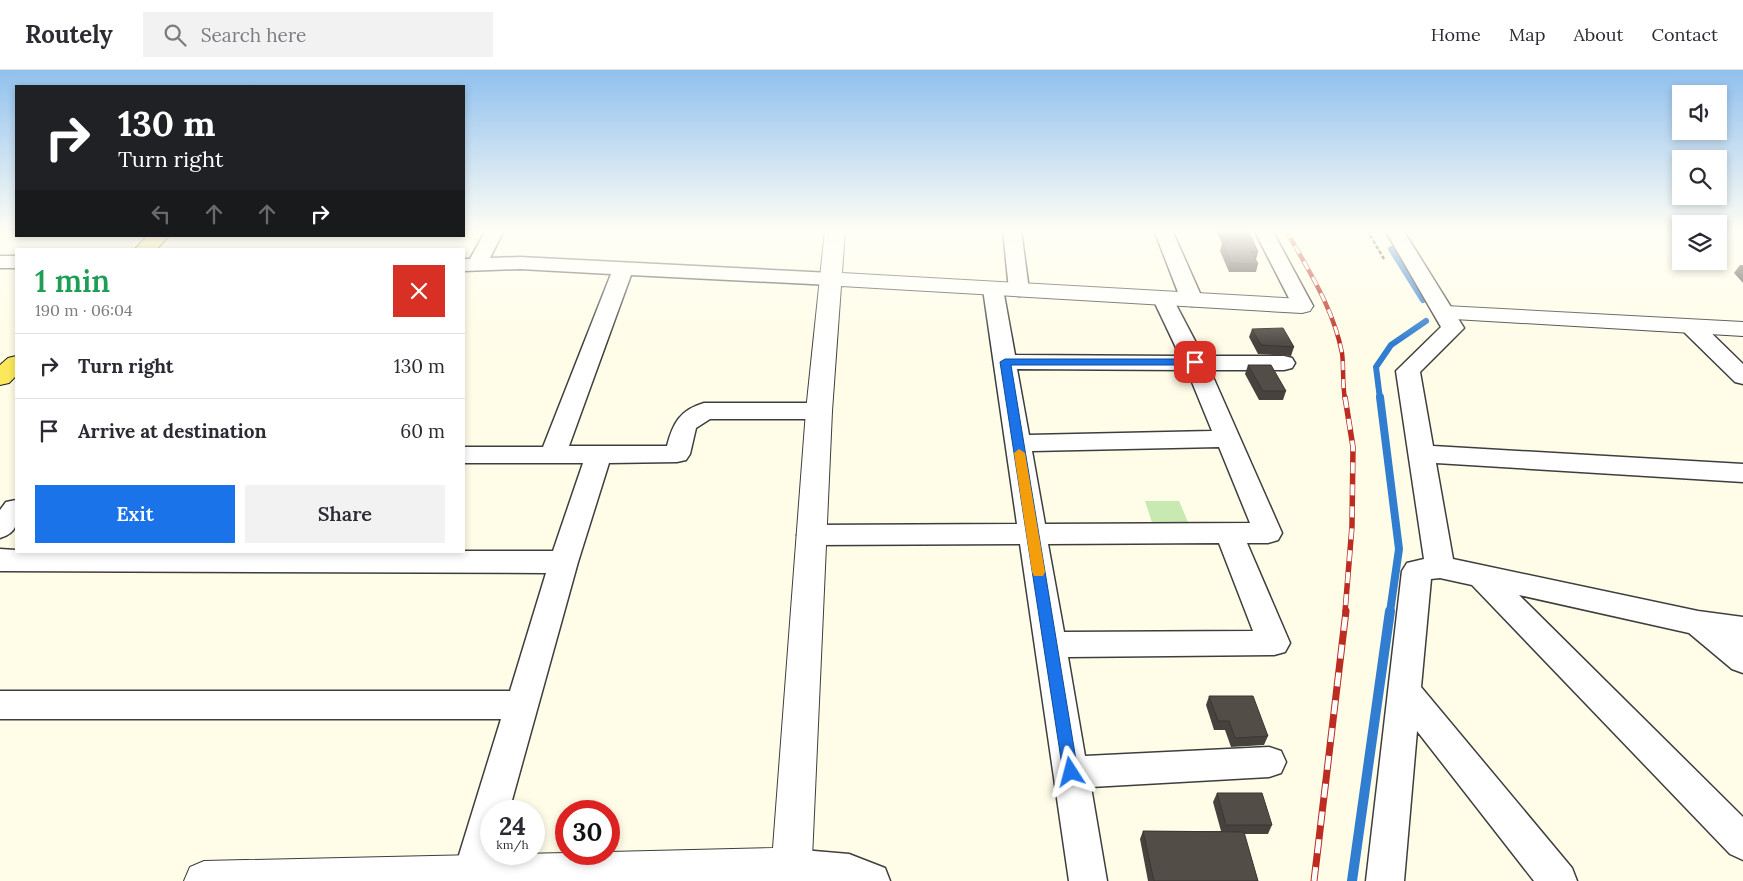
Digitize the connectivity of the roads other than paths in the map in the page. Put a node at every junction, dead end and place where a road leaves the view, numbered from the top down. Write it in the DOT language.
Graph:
graph roads {
  1 [pos="620,268"];
  2 [pos="623,268"];
  3 [pos="832,268"];
  4 [pos="1008,268"];
  5 [pos="1179,268"];
  6 [pos="1282,268"];
  7 [pos="1417,268"];
  8 [pos="831,279"];
  9 [pos="1006,289"];
  10 [pos="1163,299"];
  11 [pos="1192,300"];
  12 [pos="1302,306"];
  13 [pos="1445,313"];
  14 [pos="1693,328"];
  15 [pos="1743,329"];
  16 [pos="1005,362"];
  17 [pos="1195,362"];
  18 [pos="1284,363"];
  19 [pos="15,364"];
  20 [pos="1743,377"];
  21 [pos="0,378"];
  22 [pos="819,411"];
  23 [pos="1228,439"];
  24 [pos="1018,443"];
  25 [pos="1422,454"];
  26 [pos="465,455"];
  27 [pos="553,455"];
  28 [pos="598,456"];
  29 [pos="1743,473"];
  30 [pos="15,510"];
  31 [pos="0,528"];
  32 [pos="1032,534"];
  33 [pos="1229,534"];
  34 [pos="812,535"];
  35 [pos="0,560"];
  36 [pos="564,562"];
  37 [pos="1440,567"];
  38 [pos="1481,576"];
  39 [pos="1698,623"];
  40 [pos="1743,629"];
  41 [pos="1050,645"];
  42 [pos="1743,660"];
  43 [pos="1405,691"];
  44 [pos="0,705"];
  45 [pos="521,705"];
  46 [pos="1269,762"];
  47 [pos="1071,772"];
  48 [pos="1743,842"];
  49 [pos="791,874"];
  50 [pos="471,878"];
  51 [pos="204,881"];
  52 [pos="871,881"];
  53 [pos="1088,881"];
  54 [pos="1386,881"];
  55 [pos="1558,881"];
  1 -- 2 [label="street"];
  2 -- 8 [label="street"];
  2 -- 27 [label="street"];
  3 -- 8 [label="street"];
  4 -- 9 [label="street"];
  5 -- 11 [label="street"];
  6 -- 12 [label="street"];
  7 -- 13 [label="street"];
  8 -- 9 [label="street"];
  8 -- 22 [label="street"];
  9 -- 10 [label="street"];
  9 -- 16 [label="street"];
  10 -- 11 [label="street"];
  10 -- 17 [label="street"];
  11 -- 12 [label="street"];
  13 -- 14 [label="street"];
  13 -- 25 [label="street"];
  14 -- 15 [label="street"];
  14 -- 20 [label="street"];
  16 -- 17 [label="street"];
  16 -- 24 [label="street"];
  17 -- 18 [label="street"];
  17 -- 23 [label="street"];
  19 -- 21 [label="main road"];
  22 -- 28 [label="street"];
  22 -- 34 [label="street"];
  23 -- 24 [label="street"];
  23 -- 33 [label="street"];
  24 -- 32 [label="street"];
  25 -- 29 [label="street"];
  25 -- 37 [label="street"];
  26 -- 27 [label="street"];
  27 -- 28 [label="street"];
  28 -- 36 [label="street"];
  30 -- 31 [label="street"];
  32 -- 33 [label="street"];
  32 -- 34 [label="street"];
  32 -- 41 [label="street"];
  33 -- 41 [label="street"];
  34 -- 49 [label="street"];
  35 -- 36 [label="street"];
  36 -- 45 [label="street"];
  37 -- 38 [label="street"];
  37 -- 43 [label="street"];
  38 -- 39 [label="street"];
  38 -- 48 [label="street"];
  39 -- 40 [label="street"];
  39 -- 42 [label="street"];
  41 -- 47 [label="street"];
  43 -- 54 [label="street"];
  43 -- 55 [label="street"];
  44 -- 45 [label="street"];
  45 -- 50 [label="street"];
  46 -- 47 [label="street"];
  47 -- 53 [label="street"];
  49 -- 50 [label="street"];
  49 -- 52 [label="street"];
  50 -- 51 [label="street"];
}
